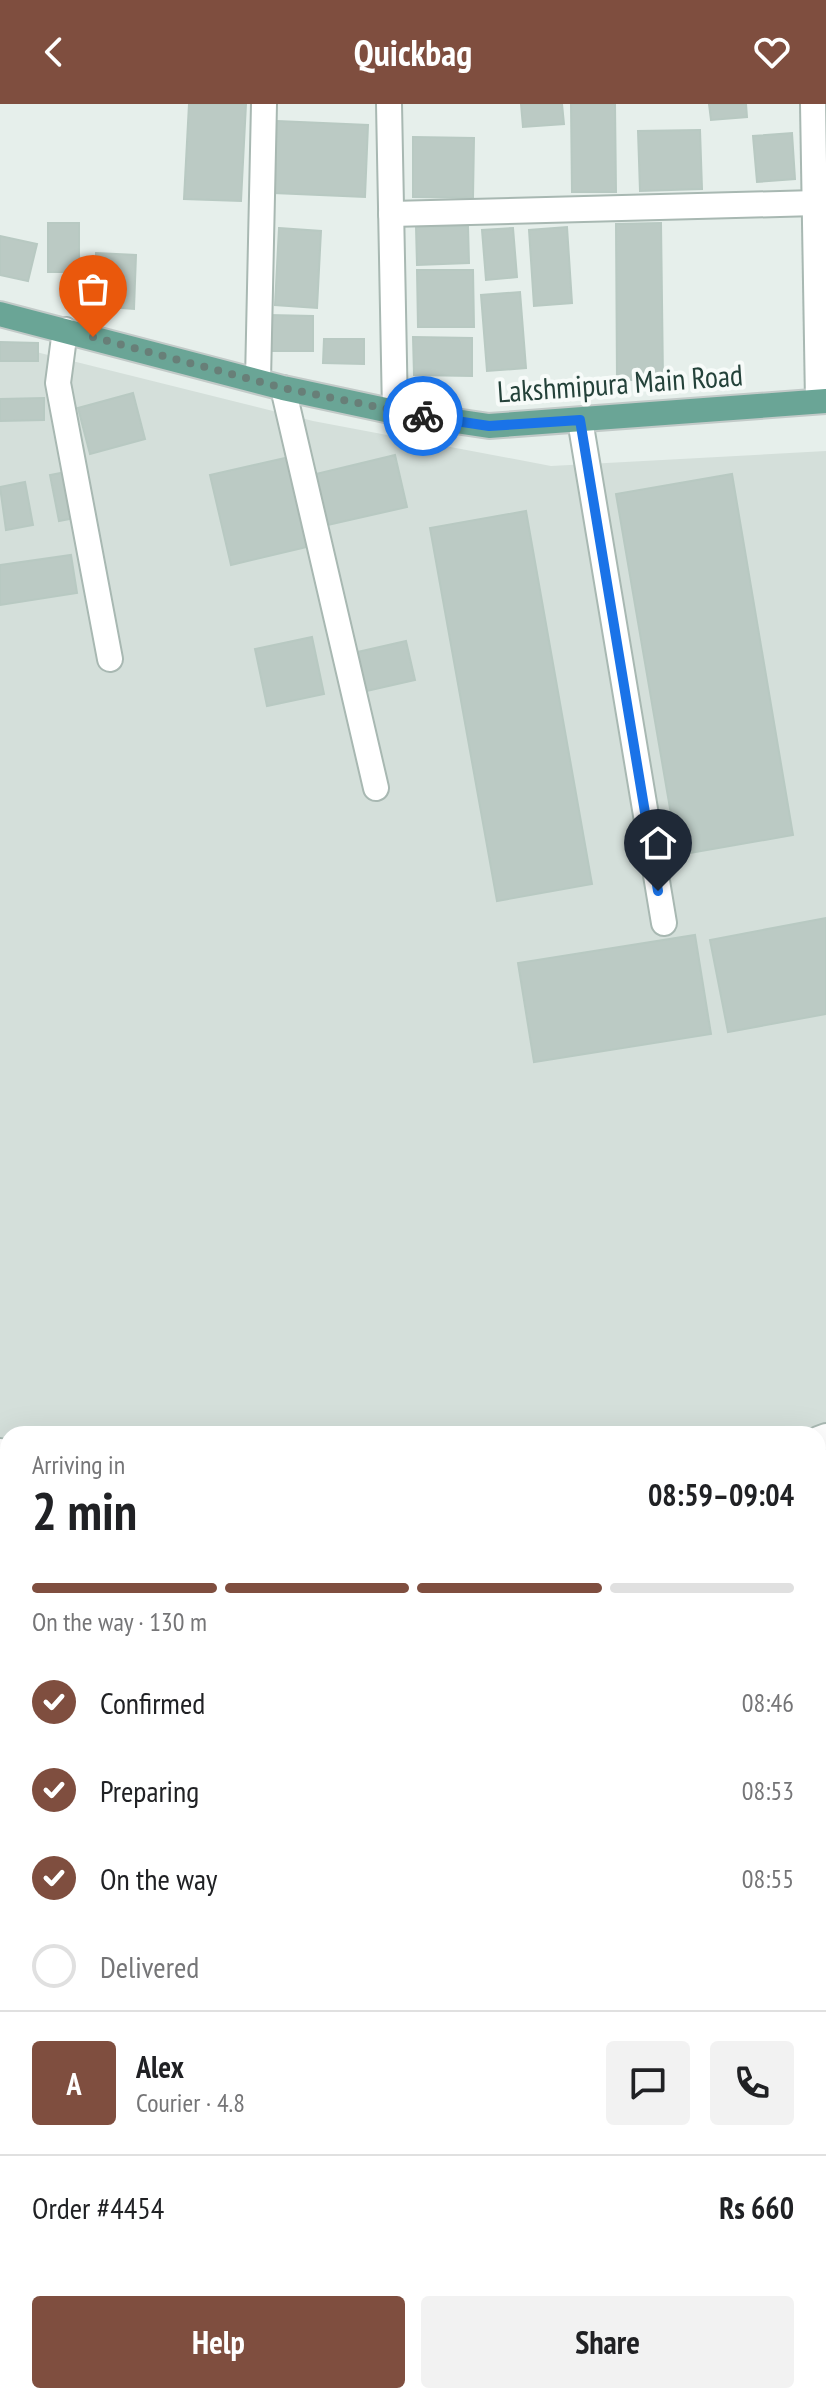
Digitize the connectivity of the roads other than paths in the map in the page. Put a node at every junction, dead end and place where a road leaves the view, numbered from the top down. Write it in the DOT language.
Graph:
graph roads {
  1 [pos="264,104"];
  2 [pos="389,104"];
  3 [pos="813,104"];
  4 [pos="816,203"];
  5 [pos="391,214"];
  6 [pos="0,314"];
  7 [pos="65,330"];
  8 [pos="258,380"];
  9 [pos="283,388"];
  10 [pos="822,401"];
  11 [pos="395,412"];
  12 [pos="580,420"];
  13 [pos="110,659"];
  14 [pos="376,788"];
  15 [pos="664,923"];
  1 -- 8 [label="street"];
  2 -- 5 [label="street"];
  3 -- 4 [label="street"];
  4 -- 5 [label="street"];
  4 -- 10 [label="street"];
  5 -- 11 [label="street"];
  6 -- 7 [label="main road, Lakshmipura Main Road"];
  7 -- 8 [label="main road, Lakshmipura Main Road"];
  7 -- 13 [label="street"];
  8 -- 9 [label="main road, Lakshmipura Main Road"];
  9 -- 11 [label="main road, Lakshmipura Main Road"];
  9 -- 14 [label="street"];
  10 -- 12 [label="main road, Lakshmipura Main Road"];
  11 -- 12 [label="main road, Lakshmipura Main Road"];
  12 -- 15 [label="street"];
}
